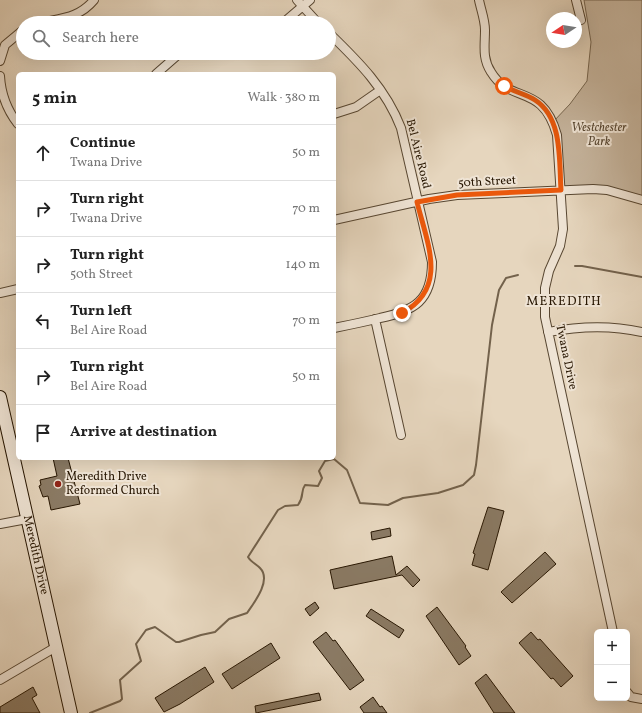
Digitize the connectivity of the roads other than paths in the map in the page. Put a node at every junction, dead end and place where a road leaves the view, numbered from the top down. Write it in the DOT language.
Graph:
graph roads {
  1 [pos="94,0"];
  2 [pos="296,0"];
  3 [pos="310,0"];
  4 [pos="479,0"];
  5 [pos="576,0"];
  6 [pos="302,7"];
  7 [pos="579,12"];
  8 [pos="72,16"];
  9 [pos="291,16"];
  10 [pos="311,16"];
  11 [pos="16,36"];
  12 [pos="336,40"];
  13 [pos="172,60"];
  14 [pos="0,61"];
  15 [pos="158,72"];
  16 [pos="0,76"];
  17 [pos="379,91"];
  18 [pos="336,113"];
  19 [pos="16,121"];
  20 [pos="561,190"];
  21 [pos="642,200"];
  22 [pos="417,202"];
  23 [pos="336,220"];
  24 [pos="16,289"];
  25 [pos="0,293"];
  26 [pos="375,320"];
  27 [pos="336,328"];
  28 [pos="548,332"];
  29 [pos="642,332"];
  30 [pos="0,397"];
  31 [pos="2,416"];
  32 [pos="401,435"];
  33 [pos="27,519"];
  34 [pos="0,524"];
  35 [pos="612,629"];
  36 [pos="56,646"];
  37 [pos="0,680"];
  38 [pos="630,696"];
  39 [pos="642,699"];
  40 [pos="71,713"];
  1 -- 8 [label="street"];
  2 -- 6 [label="street"];
  3 -- 6 [label="street"];
  4 -- 20 [label="street, Twana Drive"];
  5 -- 7 [label="street"];
  6 -- 9 [label="street"];
  6 -- 10 [label="street"];
  11 -- 14 [label="street"];
  12 -- 17 [label="street, Bel Aire Road"];
  13 -- 15 [label="street"];
  16 -- 19 [label="street"];
  17 -- 18 [label="street"];
  17 -- 22 [label="street, Bel Aire Road"];
  20 -- 21 [label="street, 50th Street"];
  20 -- 22 [label="street, 50th Street"];
  20 -- 28 [label="street, Twana Drive"];
  22 -- 23 [label="street, 50th Street"];
  22 -- 26 [label="street, Bel Aire Road"];
  24 -- 25 [label="street"];
  26 -- 27 [label="street, Bel Aire Road"];
  26 -- 32 [label="street"];
  28 -- 29 [label="street"];
  28 -- 35 [label="street, Twana Drive"];
  30 -- 31 [label="main road, Meredith Drive"];
  31 -- 33 [label="main road, Meredith Drive"];
  33 -- 34 [label="street"];
  33 -- 36 [label="main road, Meredith Drive"];
  36 -- 37 [label="street"];
  36 -- 40 [label="main road, Meredith Drive"];
  38 -- 39 [label="street"];
}
